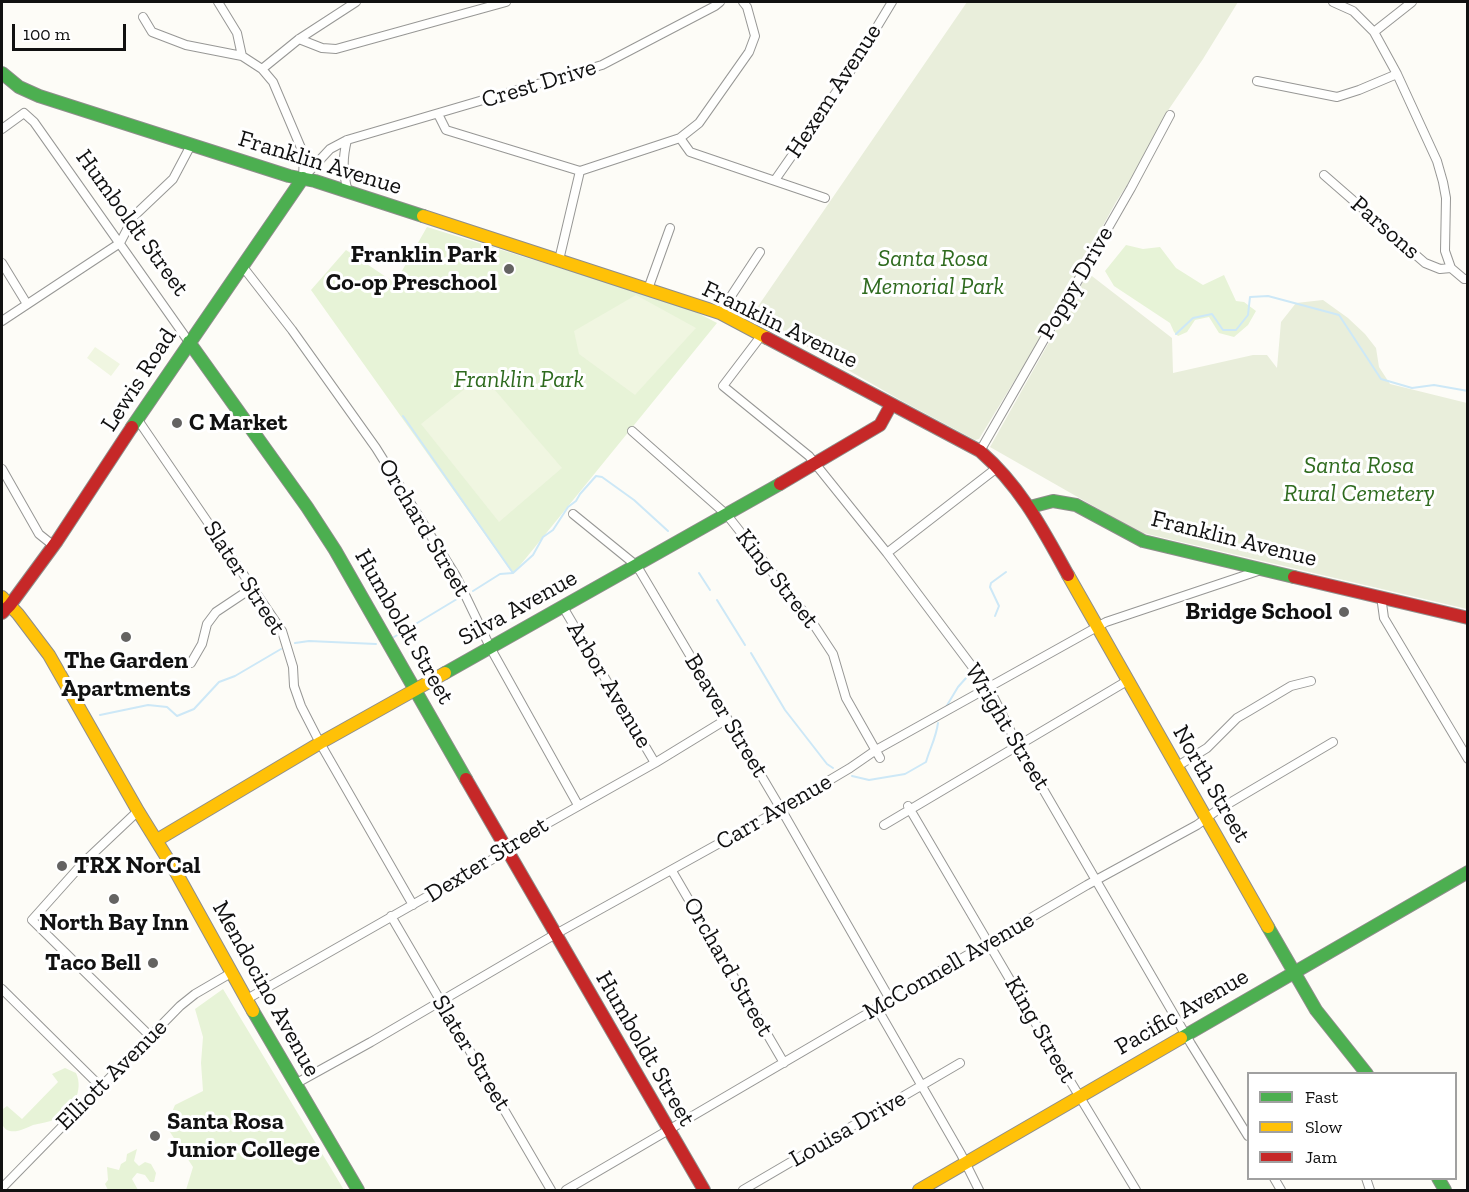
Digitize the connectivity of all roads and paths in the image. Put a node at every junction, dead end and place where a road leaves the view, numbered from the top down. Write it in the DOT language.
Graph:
graph roads {
  1 [pos="218,2"];
  2 [pos="356,2"];
  3 [pos="506,2"];
  4 [pos="720,2"];
  5 [pos="743,2"];
  6 [pos="892,2"];
  7 [pos="1333,2"];
  8 [pos="1412,2"];
  9 [pos="143,17"];
  10 [pos="1374,32"];
  11 [pos="299,39"];
  12 [pos="242,56"];
  13 [pos="262,69"];
  14 [pos="2,74"];
  15 [pos="1397,74"];
  16 [pos="1257,81"];
  17 [pos="438,114"];
  18 [pos="1170,115"];
  19 [pos="2,129"];
  20 [pos="680,138"];
  21 [pos="347,140"];
  22 [pos="191,145"];
  23 [pos="580,171"];
  24 [pos="1324,175"];
  25 [pos="303,178"];
  26 [pos="775,180"];
  27 [pos="348,192"];
  28 [pos="825,198"];
  29 [pos="670,228"];
  30 [pos="120,243"];
  31 [pos="760,252"];
  32 [pos="560,260"];
  33 [pos="2,262"];
  34 [pos="243,267"];
  35 [pos="1452,268"];
  36 [pos="1467,279"];
  37 [pos="648,288"];
  38 [pos="27,304"];
  39 [pos="720,314"];
  40 [pos="2,321"];
  41 [pos="761,336"];
  42 [pos="189,342"];
  43 [pos="891,405"];
  44 [pos="138,420"];
  45 [pos="632,431"];
  46 [pos="980,451"];
  47 [pos="814,463"];
  48 [pos="998,467"];
  49 [pos="2,469"];
  50 [pos="1030,507"];
  51 [pos="573,514"];
  52 [pos="727,515"];
  53 [pos="54,546"];
  54 [pos="886,553"];
  55 [pos="637,566"];
  56 [pos="1265,569"];
  57 [pos="252,588"];
  58 [pos="1381,596"];
  59 [pos="4,605"];
  60 [pos="563,607"];
  61 [pos="1467,618"];
  62 [pos="1097,627"];
  63 [pos="491,649"];
  64 [pos="191,663"];
  65 [pos="1127,681"];
  66 [pos="1311,681"];
  67 [pos="988,688"];
  68 [pos="416,690"];
  69 [pos="727,719"];
  70 [pos="1333,742"];
  71 [pos="320,743"];
  72 [pos="1018,746"];
  73 [pos="878,754"];
  74 [pos="1467,759"];
  75 [pos="655,763"];
  76 [pos="1176,767"];
  77 [pos="578,805"];
  78 [pos="910,807"];
  79 [pos="782,809"];
  80 [pos="138,811"];
  81 [pos="1206,818"];
  82 [pos="884,825"];
  83 [pos="157,840"];
  84 [pos="507,851"];
  85 [pos="672,871"];
  86 [pos="1467,872"];
  87 [pos="1097,880"];
  88 [pos="413,905"];
  89 [pos="391,916"];
  90 [pos="554,934"];
  91 [pos="990,943"];
  92 [pos="1294,972"];
  93 [pos="231,973"];
  94 [pos="2,989"];
  95 [pos="247,999"];
  96 [pos="891,1000"];
  97 [pos="441,1001"];
  98 [pos="877,1008"];
  99 [pos="1186,1035"];
  100 [pos="150,1036"];
  101 [pos="784,1063"];
  102 [pos="960,1063"];
  103 [pos="1365,1072"];
  104 [pos="295,1084"];
  105 [pos="922,1086"];
  106 [pos="101,1087"];
  107 [pos="1079,1097"];
  108 [pos="668,1131"];
  109 [pos="1247,1134"];
  110 [pos="966,1163"];
  111 [pos="2,1188"];
  112 [pos="358,1191"];
  113 [pos="551,1191"];
  114 [pos="566,1191"];
  115 [pos="704,1191"];
  116 [pos="743,1191"];
  117 [pos="919,1191"];
  118 [pos="979,1191"];
  119 [pos="1136,1191"];
  1 -- 12 [label="street"];
  2 -- 11 [label="street"];
  3 -- 11 [label="street"];
  4 -- 17 [label="street, Crest Drive"];
  5 -- 20 [label="street"];
  6 -- 26 [label="street, Hexem Avenue"];
  7 -- 10 [label="street"];
  8 -- 10 [label="street"];
  9 -- 12 [label="street"];
  10 -- 15 [label="street"];
  11 -- 13 [label="street"];
  12 -- 13 [label="street"];
  13 -- 25 [label="street"];
  14 -- 22 [label="street, Franklin Avenue"];
  15 -- 16 [label="street"];
  15 -- 35 [label="street"];
  17 -- 21 [label="street, Crest Drive"];
  17 -- 23 [label="street"];
  18 -- 46 [label="street, Poppy Drive"];
  19 -- 30 [label="street, Humboldt Street"];
  20 -- 23 [label="street"];
  20 -- 26 [label="street"];
  21 -- 25 [label="street, Crest Drive"];
  21 -- 27 [label="street"];
  22 -- 25 [label="street, Franklin Avenue"];
  22 -- 30 [label="street"];
  23 -- 32 [label="street"];
  24 -- 35 [label="street, Parsons"];
  25 -- 27 [label="street, Franklin Avenue"];
  25 -- 34 [label="street, Lewis Road"];
  26 -- 28 [label="street"];
  27 -- 32 [label="street, Franklin Avenue"];
  29 -- 37 [label="street"];
  30 -- 38 [label="street"];
  30 -- 42 [label="street, Humboldt Street"];
  31 -- 39 [label="street"];
  32 -- 37 [label="street, Franklin Avenue"];
  33 -- 38 [label="street"];
  34 -- 42 [label="street, Lewis Road"];
  34 -- 63 [label="street, Orchard Street"];
  35 -- 36 [label="street"];
  37 -- 39 [label="street, Franklin Avenue"];
  38 -- 40 [label="street"];
  39 -- 41 [label="street, Franklin Avenue"];
  41 -- 43 [label="street, Franklin Avenue"];
  41 -- 47 [label="street, Wright Street"];
  42 -- 44 [label="street, Lewis Road"];
  42 -- 68 [label="street, Humboldt Street"];
  43 -- 46 [label="street, Franklin Avenue"];
  43 -- 47 [label="street, Silva Avenue"];
  44 -- 53 [label="street, Lewis Road"];
  44 -- 57 [label="street, Slater Street"];
  45 -- 52 [label="street, King Street"];
  46 -- 48 [label="street, Franklin Avenue"];
  47 -- 52 [label="street, Silva Avenue"];
  47 -- 54 [label="street, Wright Street"];
  48 -- 50 [label="street, Franklin Avenue"];
  48 -- 54 [label="street"];
  49 -- 53 [label="street"];
  50 -- 56 [label="street, Franklin Avenue"];
  50 -- 62 [label="street, North Street"];
  51 -- 55 [label="street, Beaver Street"];
  52 -- 55 [label="street, Silva Avenue"];
  52 -- 73 [label="street, King Street"];
  53 -- 59 [label="street, Lewis Road"];
  54 -- 67 [label="street, Wright Street"];
  55 -- 60 [label="street, Silva Avenue"];
  55 -- 69 [label="street, Beaver Street"];
  56 -- 58 [label="street, Franklin Avenue"];
  56 -- 62 [label="street, Carr Avenue"];
  57 -- 64 [label="street"];
  57 -- 71 [label="street, Slater Street"];
  58 -- 61 [label="street, Franklin Avenue"];
  58 -- 74 [label="street"];
  59 -- 80 [label="street, Mendocino Avenue"];
  60 -- 63 [label="street, Silva Avenue"];
  60 -- 75 [label="street, Arbor Avenue"];
  62 -- 65 [label="street, North Street"];
  62 -- 67 [label="street, Carr Avenue"];
  63 -- 68 [label="street, Silva Avenue"];
  63 -- 77 [label="street, Orchard Street"];
  65 -- 72 [label="street"];
  65 -- 76 [label="street, North Street"];
  66 -- 76 [label="street"];
  67 -- 72 [label="street, Wright Street"];
  67 -- 73 [label="street, Carr Avenue"];
  68 -- 71 [label="street, Silva Avenue"];
  68 -- 84 [label="street, Humboldt Street"];
  69 -- 75 [label="street, Dexter Street"];
  69 -- 79 [label="street, Beaver Street"];
  70 -- 81 [label="street, McConnell Avenue"];
  71 -- 83 [label="street, Silva Avenue"];
  71 -- 88 [label="street, Slater Street"];
  72 -- 78 [label="street"];
  72 -- 87 [label="street, Wright Street"];
  73 -- 79 [label="street, Carr Avenue"];
  75 -- 77 [label="street, Dexter Street"];
  76 -- 81 [label="street, North Street"];
  77 -- 84 [label="street, Dexter Street"];
  78 -- 82 [label="street"];
  78 -- 91 [label="street, King Street"];
  79 -- 85 [label="street, Carr Avenue"];
  79 -- 96 [label="street, Beaver Street"];
  80 -- 83 [label="street, Mendocino Avenue"];
  80 -- 100 [label="street"];
  81 -- 87 [label="street, McConnell Avenue"];
  81 -- 92 [label="street, North Street"];
  83 -- 93 [label="street, Mendocino Avenue"];
  84 -- 88 [label="street, Dexter Street"];
  84 -- 90 [label="street, Humboldt Street"];
  85 -- 90 [label="street, Carr Avenue"];
  85 -- 101 [label="street, Orchard Street"];
  86 -- 92 [label="street, Pacific Avenue"];
  87 -- 91 [label="street, McConnell Avenue"];
  87 -- 99 [label="street, Wright Street"];
  88 -- 89 [label="street, Dexter Street"];
  89 -- 95 [label="street, Dexter Street"];
  89 -- 97 [label="street, Slater Street"];
  90 -- 97 [label="street, Carr Avenue"];
  90 -- 108 [label="street, Humboldt Street"];
  91 -- 96 [label="street, McConnell Avenue"];
  91 -- 107 [label="street, King Street"];
  92 -- 99 [label="street, Pacific Avenue"];
  92 -- 103 [label="street, North Street"];
  93 -- 95 [label="street, Mendocino Avenue"];
  93 -- 100 [label="street, Elliott Avenue"];
  94 -- 106 [label="street"];
  95 -- 104 [label="street, Mendocino Avenue"];
  96 -- 98 [label="street, McConnell Avenue"];
  97 -- 104 [label="street, Carr Avenue"];
  97 -- 113 [label="street, Slater Street"];
  98 -- 101 [label="street, McConnell Avenue"];
  98 -- 105 [label="street"];
  99 -- 107 [label="street, Pacific Avenue"];
  99 -- 109 [label="street, Wright Street"];
  100 -- 106 [label="street, Elliott Avenue"];
  101 -- 108 [label="street, McConnell Avenue"];
  102 -- 105 [label="street, Louisa Drive"];
  104 -- 112 [label="street, Mendocino Avenue"];
  105 -- 110 [label="street"];
  105 -- 116 [label="street, Louisa Drive"];
  106 -- 111 [label="street, Elliott Avenue"];
  107 -- 110 [label="street, Pacific Avenue"];
  107 -- 119 [label="street, King Street"];
  108 -- 114 [label="street, McConnell Avenue"];
  108 -- 115 [label="street, Humboldt Street"];
  110 -- 117 [label="street, Pacific Avenue"];
  110 -- 118 [label="street"];
}
